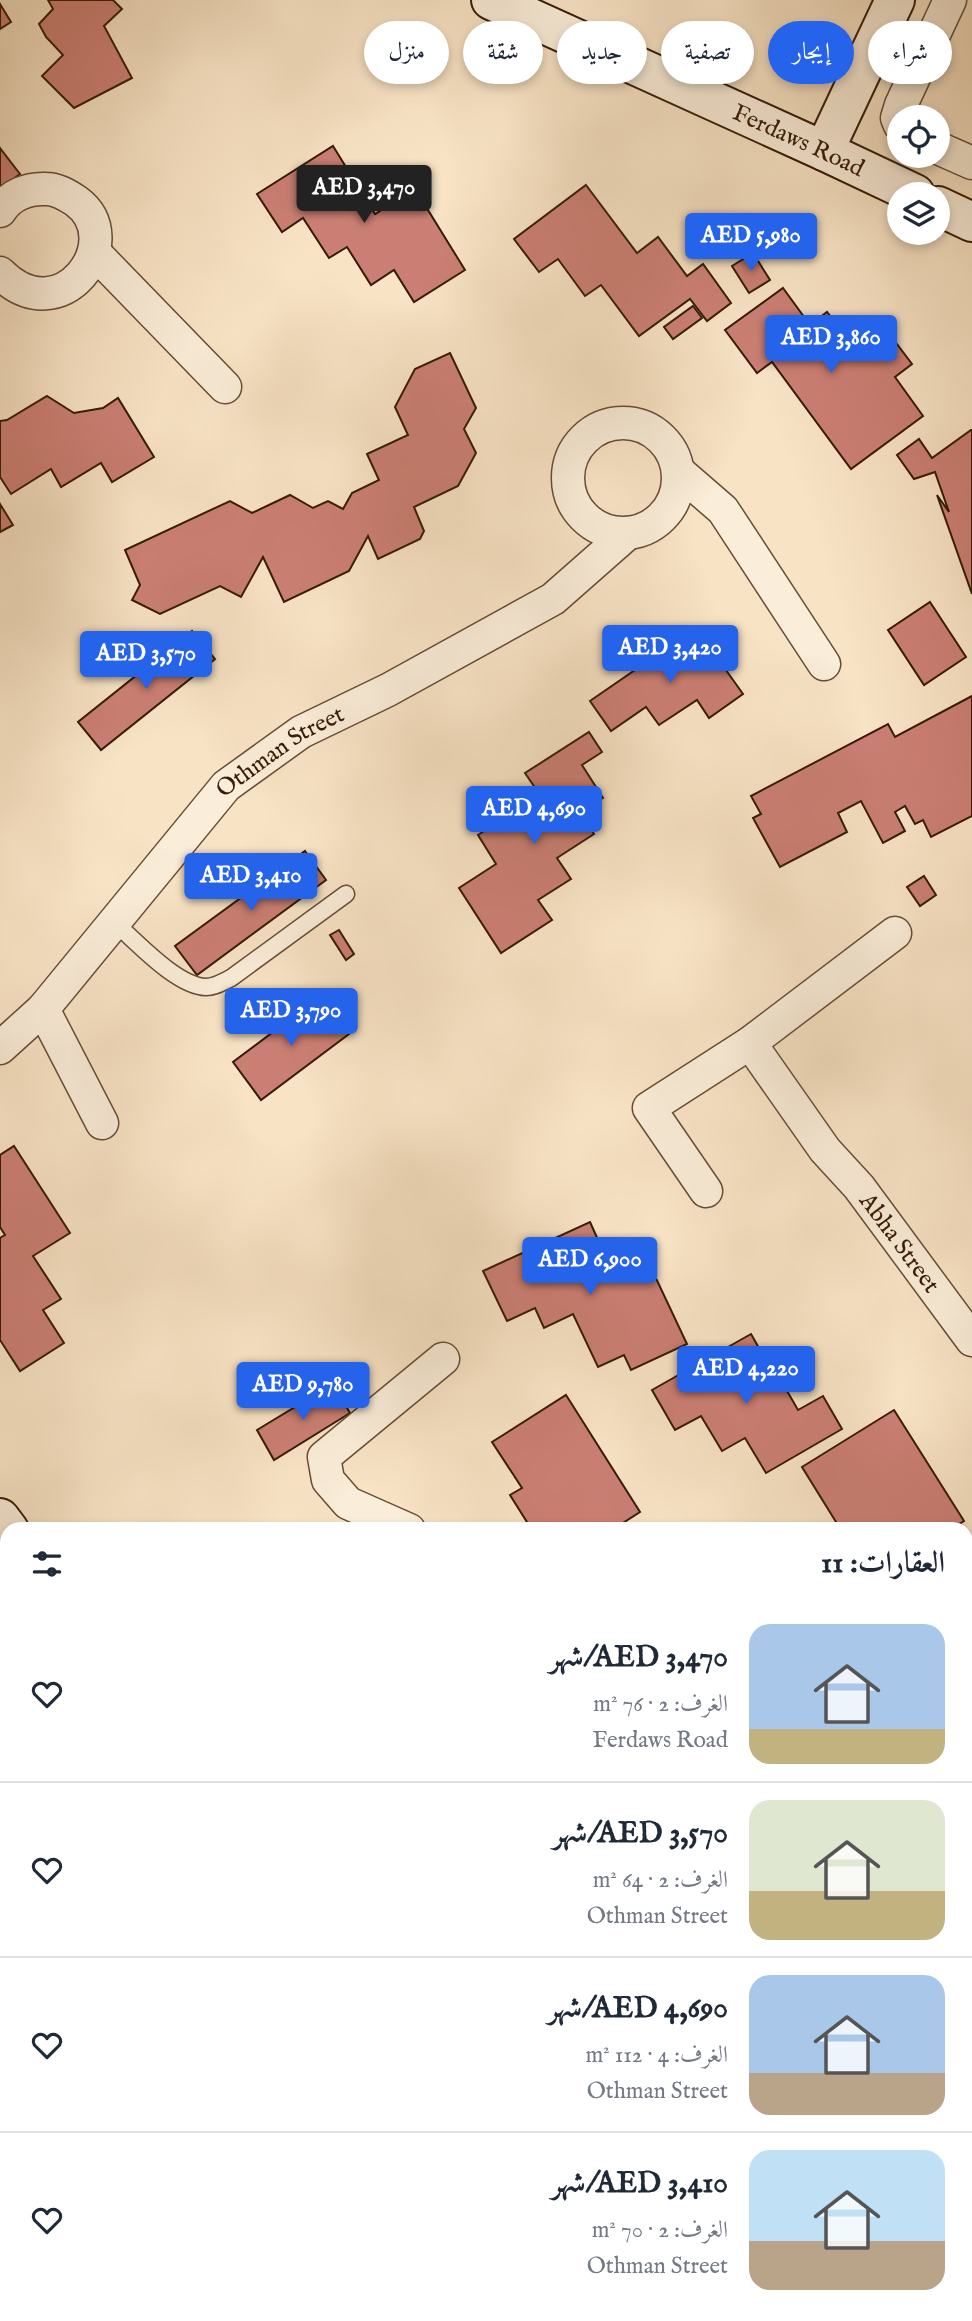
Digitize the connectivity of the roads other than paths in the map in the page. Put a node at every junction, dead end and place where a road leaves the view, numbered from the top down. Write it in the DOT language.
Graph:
graph roads {
  1 [pos="491,0"];
  2 [pos="895,0"];
  3 [pos="950,0"];
  4 [pos="901,105"];
  5 [pos="824,151"];
  6 [pos="950,153"];
  7 [pos="972,163"];
  8 [pos="890,182"];
  9 [pos="0,211"];
  10 [pos="950,211"];
  11 [pos="972,222"];
  12 [pos="94,252"];
  13 [pos="3,282"];
  14 [pos="225,387"];
  15 [pos="678,471"];
  16 [pos="628,533"];
  17 [pos="824,664"];
  18 [pos="346,894"];
  19 [pos="113,921"];
  20 [pos="895,933"];
  21 [pos="43,1009"];
  22 [pos="750,1043"];
  23 [pos="0,1048"];
  24 [pos="102,1123"];
  25 [pos="706,1191"];
  26 [pos="972,1340"];
  27 [pos="443,1359"];
  28 [pos="391,1522"];
  1 -- 5 [label="street, Ferdaws Road"];
  2 -- 5 [label="street"];
  3 -- 4 [label="street"];
  5 -- 8 [label="street, Ferdaws Road"];
  6 -- 7 [label="street"];
  9 -- 12 [label="street"];
  10 -- 11 [label="street"];
  12 -- 13 [label="street"];
  12 -- 14 [label="street"];
  15 -- 16 [label="street"];
  15 -- 16 [label="street"];
  15 -- 17 [label="street"];
  16 -- 19 [label="street, Othman Street"];
  18 -- 19 [label="lane"];
  19 -- 21 [label="street, Othman Street"];
  20 -- 22 [label="street"];
  21 -- 23 [label="street, Othman Street"];
  21 -- 24 [label="street"];
  22 -- 25 [label="street"];
  22 -- 26 [label="street, Abha Street"];
  27 -- 28 [label="street"];
}
